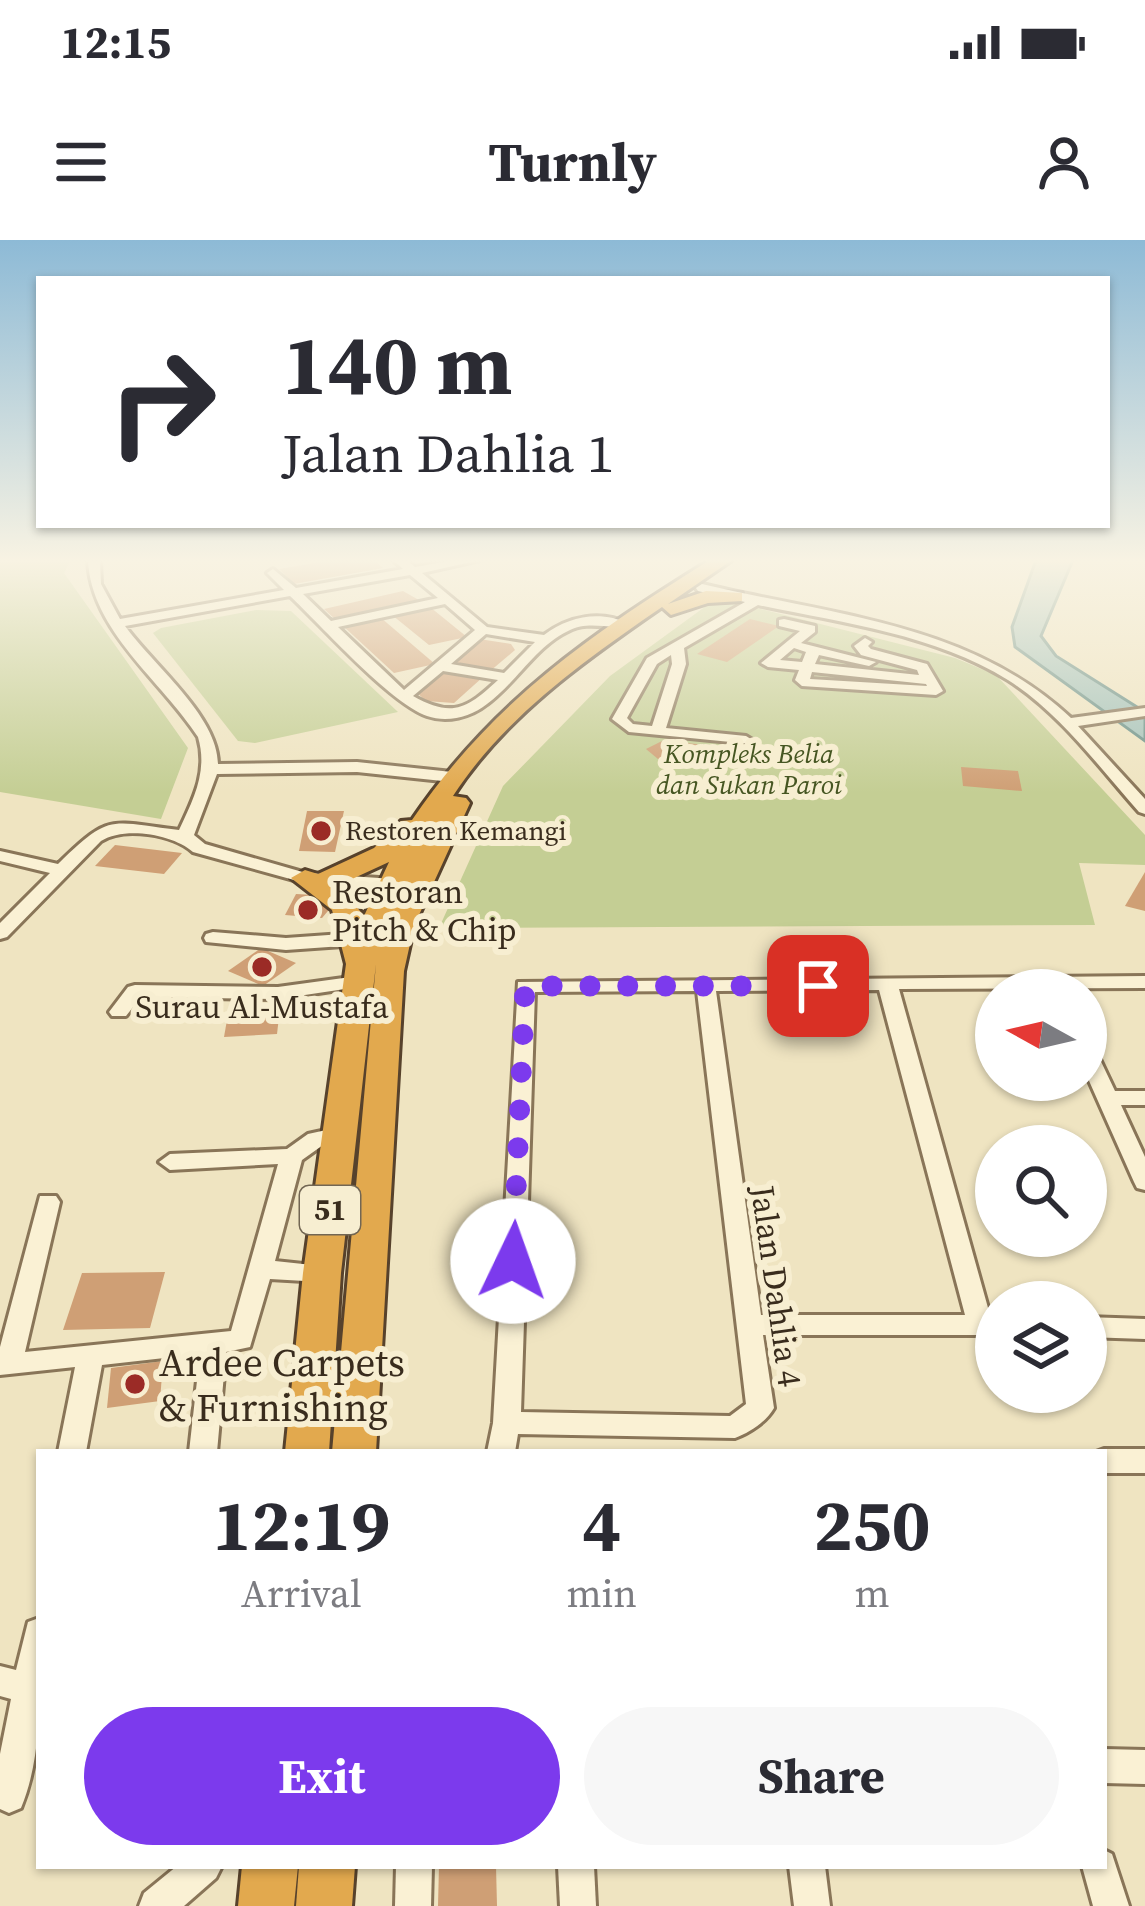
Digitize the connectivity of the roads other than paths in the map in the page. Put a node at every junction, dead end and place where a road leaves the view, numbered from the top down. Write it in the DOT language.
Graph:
graph roads {
  1 [pos="130,638"];
  2 [pos="339,638"];
  3 [pos="474,638"];
  4 [pos="533,638"];
  5 [pos="551,638"];
  6 [pos="604,638"];
  7 [pos="625,638"];
  8 [pos="688,638"];
  9 [pos="798,638"];
  10 [pos="846,638"];
  11 [pos="870,638"];
  12 [pos="905,638"];
  13 [pos="548,640"];
  14 [pos="865,642"];
  15 [pos="677,645"];
  16 [pos="788,645"];
  17 [pos="814,650"];
  18 [pos="440,666"];
  19 [pos="804,668"];
  20 [pos="914,677"];
  21 [pos="508,678"];
  22 [pos="404,697"];
  23 [pos="1145,712"];
  24 [pos="1067,723"];
  25 [pos="657,733"];
  26 [pos="746,741"];
  27 [pos="208,769"];
  28 [pos="449,781"];
  29 [pos="1145,809"];
  30 [pos="185,836"];
  31 [pos="0,856"];
  32 [pos="61,870"];
  33 [pos="316,879"];
  34 [pos="404,885"];
  35 [pos="0,933"];
  36 [pos="213,938"];
  37 [pos="358,963"];
  38 [pos="1145,982"];
  39 [pos="1107,984"];
  40 [pos="888,985"];
  41 [pos="706,986"];
  42 [pos="975,986"];
  43 [pos="119,1012"];
  44 [pos="385,1017"];
  45 [pos="346,1080"];
  46 [pos="1107,1098"];
  47 [pos="1145,1099"];
  48 [pos="340,1134"];
  49 [pos="292,1156"];
  50 [pos="170,1162"];
  51 [pos="1145,1182"];
  52 [pos="48,1202"];
  53 [pos="261,1269"];
  54 [pos="322,1273"];
  55 [pos="975,1281"];
  56 [pos="748,1324"];
  57 [pos="975,1324"];
  58 [pos="1107,1328"];
  59 [pos="1145,1329"];
  60 [pos="227,1342"];
  61 [pos="90,1357"];
  62 [pos="4,1364"];
  63 [pos="507,1423"];
  64 [pos="73,1449"];
  65 [pos="203,1449"];
  66 [pos="307,1449"];
  67 [pos="354,1449"];
  68 [pos="503,1449"];
  69 [pos="1107,1461"];
  70 [pos="1145,1461"];
  71 [pos="36,1638"];
  72 [pos="14,1685"];
  73 [pos="1107,1766"];
  74 [pos="1145,1767"];
  75 [pos="9,1796"];
  76 [pos="200,1869"];
  77 [pos="271,1869"];
  78 [pos="327,1869"];
  79 [pos="414,1869"];
  80 [pos="576,1869"];
  81 [pos="807,1869"];
  82 [pos="1101,1869"];
  83 [pos="157,1906"];
  84 [pos="266,1906"];
  85 [pos="324,1906"];
  86 [pos="413,1906"];
  87 [pos="578,1906"];
  88 [pos="812,1906"];
  89 [pos="1111,1906"];
  1 -- 27 [label="street"];
  2 -- 22 [label="street"];
  3 -- 18 [label="street"];
  4 -- 13 [label="street"];
  5 -- 13 [label="street"];
  6 -- 28 [label="highway, 51"];
  7 -- 34 [label="highway, 51"];
  8 -- 15 [label="street"];
  9 -- 16 [label="street"];
  10 -- 14 [label="street"];
  11 -- 14 [label="street"];
  12 -- 24 [label="street"];
  13 -- 21 [label="street"];
  14 -- 20 [label="street"];
  15 -- 25 [label="street"];
  15 -- 25 [label="street"];
  16 -- 17 [label="street"];
  16 -- 19 [label="street"];
  17 -- 19 [label="street"];
  17 -- 20 [label="street"];
  18 -- 21 [label="street"];
  18 -- 22 [label="street"];
  19 -- 20 [label="street"];
  19 -- 20 [label="street"];
  21 -- 22 [label="street"];
  23 -- 24 [label="street"];
  24 -- 29 [label="street"];
  25 -- 26 [label="street"];
  27 -- 28 [label="street"];
  27 -- 30 [label="street"];
  28 -- 33 [label="highway"];
  28 -- 34 [label="highway, 51"];
  30 -- 32 [label="street"];
  30 -- 33 [label="street"];
  31 -- 32 [label="street"];
  32 -- 35 [label="street"];
  33 -- 34 [label="street"];
  33 -- 37 [label="highway"];
  34 -- 37 [label="highway, 51"];
  34 -- 44 [label="highway, 51"];
  36 -- 37 [label="street"];
  37 -- 43 [label="street"];
  37 -- 45 [label="highway, 51"];
  38 -- 39 [label="street"];
  40 -- 41 [label="street"];
  40 -- 42 [label="street"];
  40 -- 55 [label="street"];
  41 -- 56 [label="street, Jalan Dahlia 4"];
  41 -- 63 [label="street"];
  44 -- 45 [label="highway"];
  44 -- 67 [label="highway, 51"];
  45 -- 48 [label="highway, 51"];
  46 -- 47 [label="street"];
  46 -- 51 [label="street"];
  48 -- 49 [label="street"];
  48 -- 54 [label="highway, 51"];
  49 -- 50 [label="street"];
  49 -- 53 [label="street"];
  52 -- 62 [label="street"];
  53 -- 54 [label="street"];
  53 -- 60 [label="street"];
  54 -- 66 [label="highway, 51"];
  56 -- 57 [label="street"];
  56 -- 63 [label="street, Jalan Dahlia 4"];
  58 -- 59 [label="street"];
  60 -- 61 [label="street"];
  60 -- 65 [label="street"];
  61 -- 62 [label="street"];
  61 -- 64 [label="street"];
  63 -- 68 [label="street"];
  69 -- 70 [label="street"];
  71 -- 72 [label="street"];
  72 -- 75 [label="street"];
  73 -- 74 [label="street"];
  76 -- 83 [label="street"];
  77 -- 84 [label="highway"];
  78 -- 85 [label="highway"];
  79 -- 86 [label="street"];
  80 -- 87 [label="street"];
  81 -- 88 [label="street"];
  82 -- 89 [label="street"];
}
